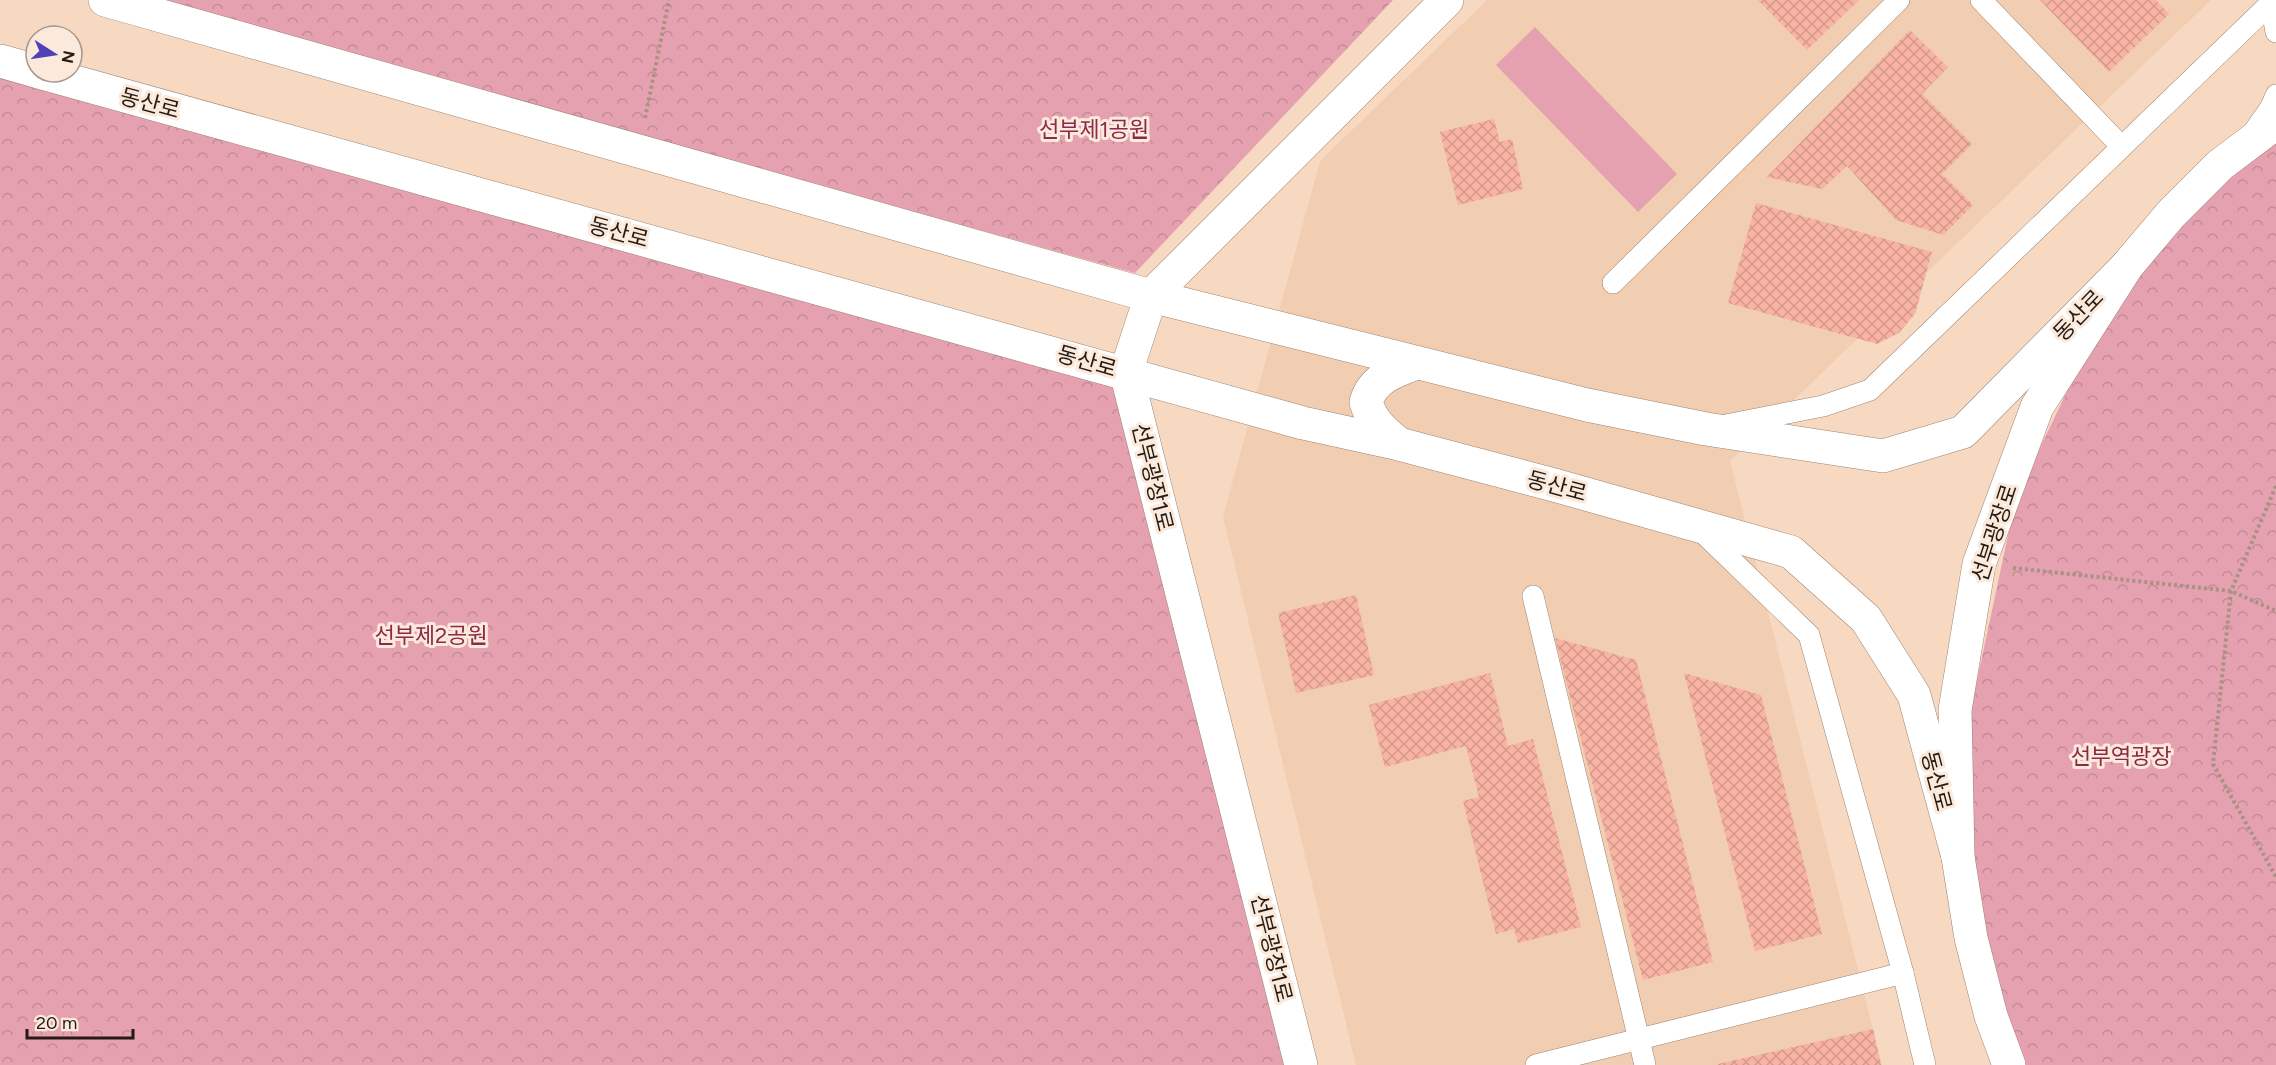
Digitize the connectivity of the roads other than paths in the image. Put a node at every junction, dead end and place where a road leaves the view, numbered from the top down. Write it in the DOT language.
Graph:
graph roads {
  1 [pos="105,0"];
  2 [pos="1447,0"];
  3 [pos="1899,0"];
  4 [pos="1980,0"];
  5 [pos="2274,2"];
  6 [pos="2276,32"];
  7 [pos="0,61"];
  8 [pos="24,68"];
  9 [pos="82,84"];
  10 [pos="2276,95"];
  11 [pos="2276,123"];
  12 [pos="2122,147"];
  13 [pos="2220,165"];
  14 [pos="2127,266"];
  15 [pos="1613,283"];
  16 [pos="1151,296"];
  17 [pos="1416,363"];
  18 [pos="1126,372"];
  19 [pos="1706,429"];
  20 [pos="1399,444"];
  21 [pos="1694,524"];
  22 [pos="1533,596"];
  23 [pos="1958,857"];
  24 [pos="1903,973"];
  25 [pos="1639,1039"];
  26 [pos="1301,1065"];
  27 [pos="1536,1065"];
  28 [pos="1646,1065"];
  29 [pos="1926,1065"];
  30 [pos="2009,1065"];
  1 -- 16 [label="street, 동산로"];
  2 -- 16 [label="street"];
  3 -- 15 [label="lane"];
  4 -- 12 [label="lane"];
  5 -- 6 [label="lane"];
  5 -- 12 [label="lane"];
  7 -- 8 [label="street, 동산로"];
  9 -- 18 [label="street, 동산로"];
  10 -- 13 [label="lane"];
  11 -- 13 [label="street, 선부광장로"];
  12 -- 19 [label="lane"];
  13 -- 14 [label="street, 선부광장로"];
  14 -- 19 [label="street, 동산로"];
  14 -- 23 [label="street, 선부광장로"];
  16 -- 17 [label="street, 동산로"];
  16 -- 18 [label="street"];
  17 -- 19 [label="street, 동산로"];
  17 -- 20 [label="street"];
  18 -- 20 [label="street, 동산로"];
  18 -- 26 [label="street, 선부광장1로"];
  20 -- 21 [label="street, 동산로"];
  21 -- 23 [label="street, 동산로"];
  21 -- 24 [label="lane"];
  22 -- 25 [label="lane"];
  23 -- 30 [label="street, 선부광장로"];
  24 -- 25 [label="lane"];
  24 -- 29 [label="lane"];
  25 -- 27 [label="lane"];
  25 -- 28 [label="lane"];
}
